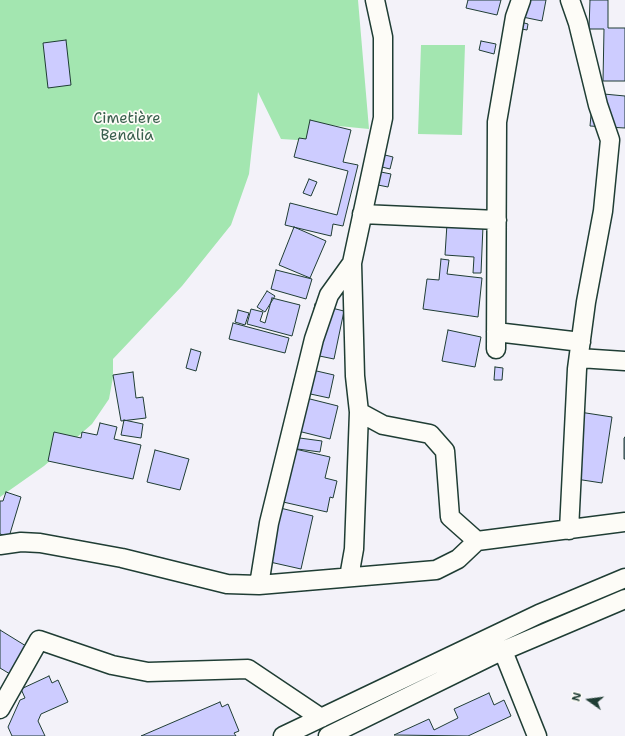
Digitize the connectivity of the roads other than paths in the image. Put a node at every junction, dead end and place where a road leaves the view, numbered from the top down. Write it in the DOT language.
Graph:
graph roads {
  1 [pos="374,0"];
  2 [pos="521,0"];
  3 [pos="570,0"];
  4 [pos="618,140"];
  5 [pos="362,214"];
  6 [pos="497,220"];
  7 [pos="352,263"];
  8 [pos="580,350"];
  9 [pos="625,362"];
  10 [pos="359,412"];
  11 [pos="625,522"];
  12 [pos="569,530"];
  13 [pos="477,541"];
  14 [pos="0,545"];
  15 [pos="350,577"];
  16 [pos="625,578"];
  17 [pos="259,585"];
  18 [pos="625,599"];
  19 [pos="503,651"];
  20 [pos="5,689"];
  21 [pos="0,709"];
  22 [pos="321,718"];
  23 [pos="283,736"];
  24 [pos="328,736"];
  25 [pos="537,736"];
  1 -- 5 [label="street"];
  2 -- 6 [label="street"];
  3 -- 4 [label="street"];
  4 -- 8 [label="street"];
  5 -- 6 [label="street"];
  5 -- 7 [label="street"];
  6 -- 8 [label="street"];
  7 -- 10 [label="street"];
  7 -- 17 [label="street"];
  8 -- 9 [label="street"];
  8 -- 12 [label="street"];
  10 -- 13 [label="street"];
  10 -- 15 [label="street"];
  11 -- 12 [label="street"];
  12 -- 13 [label="street"];
  13 -- 15 [label="street"];
  14 -- 17 [label="street"];
  15 -- 17 [label="street"];
  16 -- 22 [label="street"];
  18 -- 19 [label="street"];
  19 -- 24 [label="street"];
  19 -- 25 [label="street"];
  20 -- 21 [label="street"];
  20 -- 22 [label="street"];
  22 -- 23 [label="street"];
}
